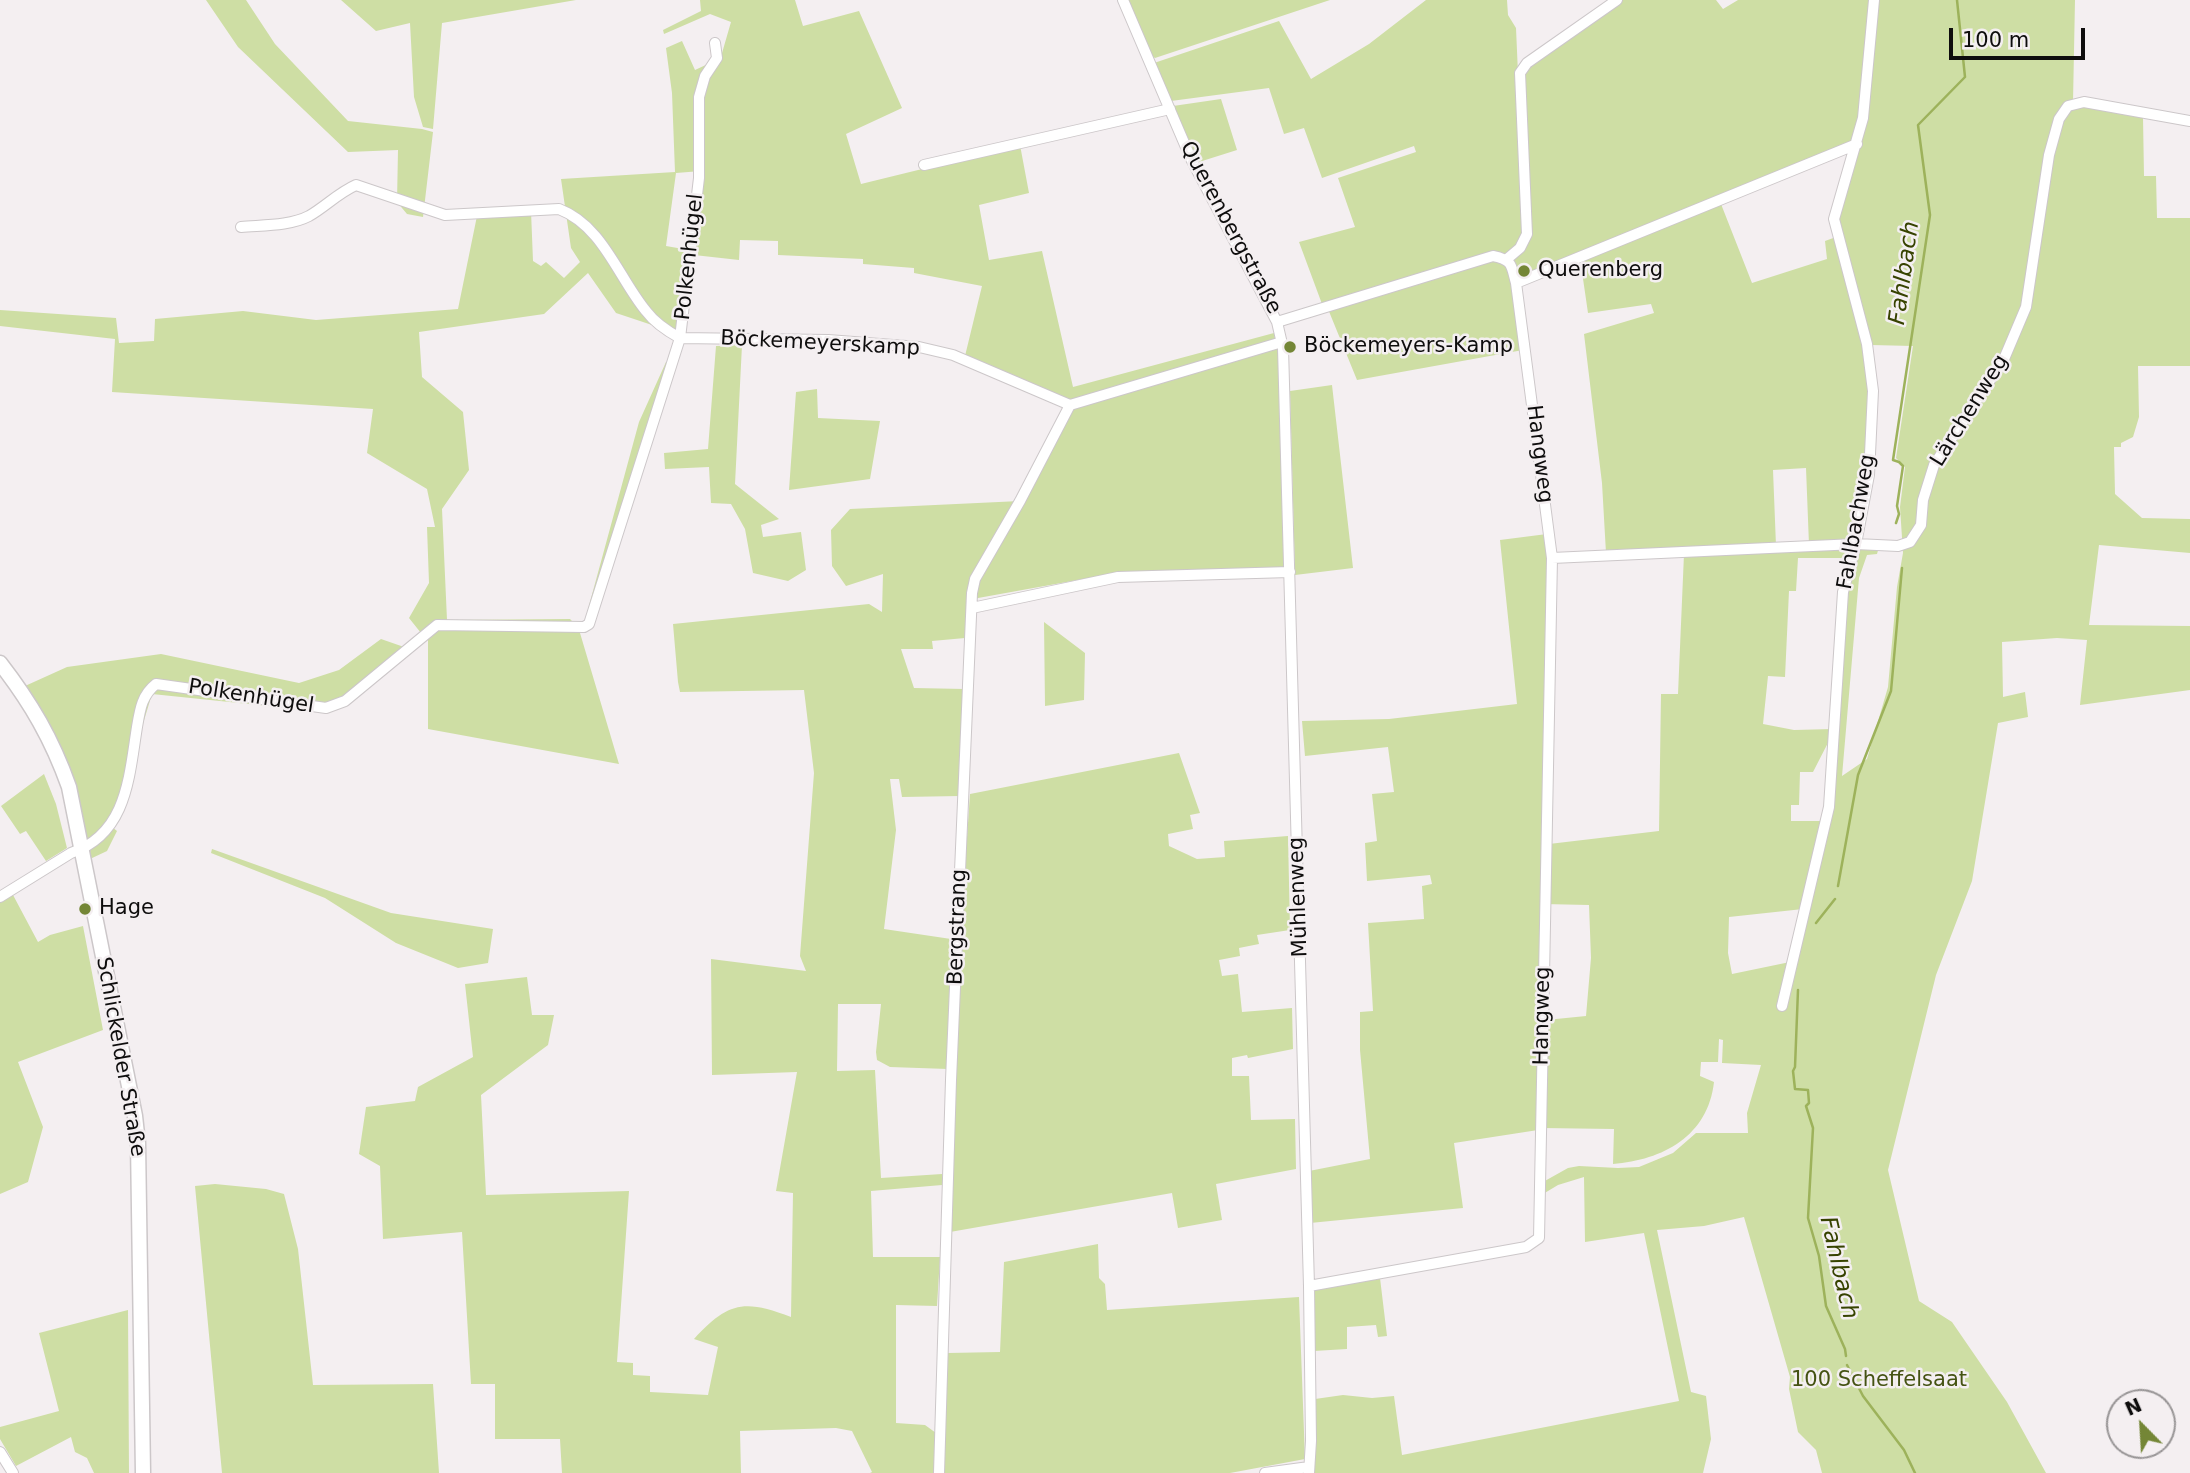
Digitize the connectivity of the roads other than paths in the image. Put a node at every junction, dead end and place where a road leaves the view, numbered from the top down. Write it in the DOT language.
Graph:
graph roads {
  1 [pos="1123,0"];
  2 [pos="1617,0"];
  3 [pos="1874,0"];
  4 [pos="715,43"];
  5 [pos="1170,109"];
  6 [pos="2190,121"];
  7 [pos="1857,144"];
  8 [pos="924,164"];
  9 [pos="241,227"];
  10 [pos="1507,259"];
  11 [pos="1516,283"];
  12 [pos="1276,322"];
  13 [pos="680,338"];
  14 [pos="1282,342"];
  15 [pos="1070,405"];
  16 [pos="1856,544"];
  17 [pos="1552,558"];
  18 [pos="1290,572"];
  19 [pos="972,608"];
  20 [pos="0,663"];
  21 [pos="83,849"];
  22 [pos="0,897"];
  23 [pos="1782,1006"];
  24 [pos="1309,1286"];
  25 [pos="0,1452"];
  26 [pos="1309,1470"];
  27 [pos="13,1473"];
  28 [pos="143,1473"];
  29 [pos="939,1473"];
  30 [pos="1265,1473"];
  1 -- 5 [label="street, Querenbergstraße"];
  2 -- 10 [label="street"];
  3 -- 7 [label="street, Fahlbachweg"];
  4 -- 13 [label="street, Polkenhügel"];
  5 -- 8 [label="street"];
  5 -- 12 [label="street, Querenbergstraße"];
  6 -- 16 [label="street, Lärchenweg"];
  7 -- 11 [label="street"];
  7 -- 16 [label="street, Fahlbachweg"];
  9 -- 13 [label="street, Polkenhügel"];
  10 -- 11 [label="street"];
  10 -- 12 [label="street, Querenbergstraße"];
  11 -- 17 [label="street, Hangweg"];
  12 -- 14 [label="street, Mühlenweg"];
  13 -- 15 [label="street, Böckemeyerskamp"];
  13 -- 21 [label="street, Polkenhügel"];
  14 -- 15 [label="street"];
  14 -- 18 [label="street, Mühlenweg"];
  15 -- 19 [label="street, Bergstrang"];
  16 -- 17 [label="street, Lärchenweg"];
  16 -- 23 [label="street, Fahlbachweg"];
  17 -- 24 [label="street, Hangweg"];
  18 -- 19 [label="street"];
  18 -- 24 [label="street, Mühlenweg"];
  19 -- 29 [label="street, Bergstrang"];
  20 -- 21 [label="main road, Schlickelder Straße"];
  21 -- 22 [label="street"];
  21 -- 28 [label="main road, Schlickelder Straße"];
  24 -- 26 [label="street, Mühlenweg"];
  25 -- 27 [label="street"];
  26 -- 30 [label="street"];
}
